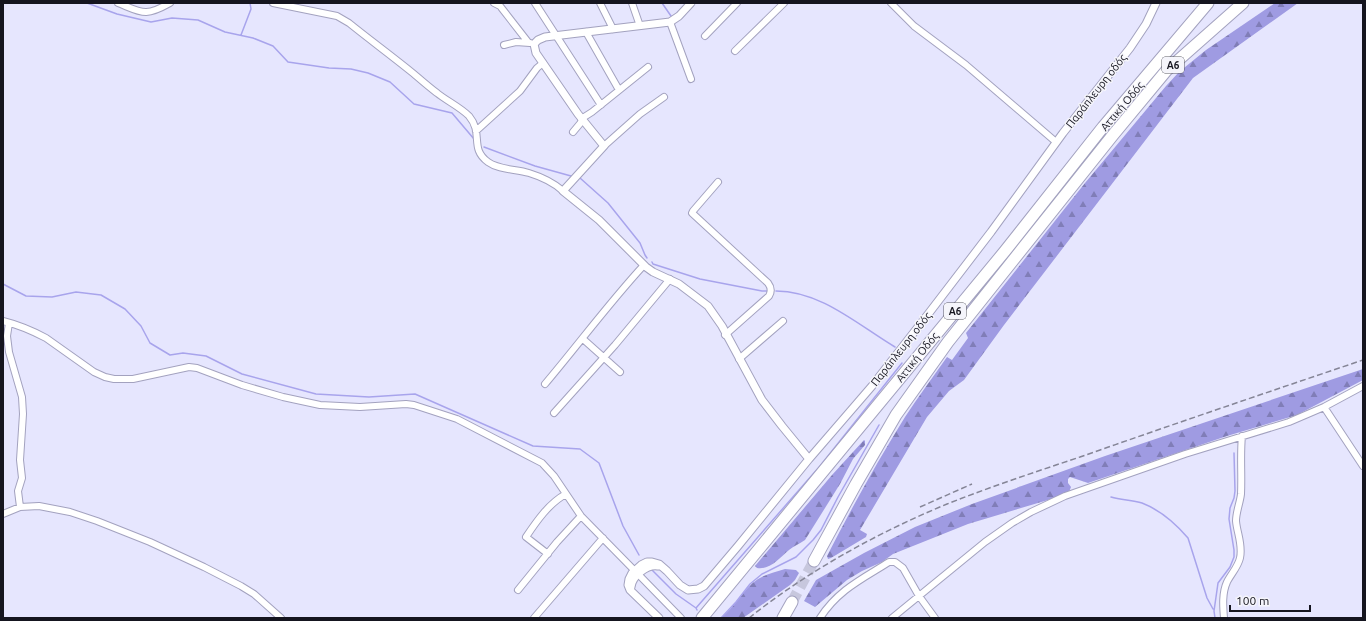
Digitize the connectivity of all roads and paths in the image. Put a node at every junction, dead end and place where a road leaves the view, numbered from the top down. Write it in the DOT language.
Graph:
graph roads {
  1 [pos="118,3"];
  2 [pos="170,3"];
  3 [pos="273,3"];
  4 [pos="494,3"];
  5 [pos="535,3"];
  6 [pos="600,3"];
  7 [pos="632,3"];
  8 [pos="691,3"];
  9 [pos="737,3"];
  10 [pos="784,3"];
  11 [pos="891,3"];
  12 [pos="1156,3"];
  13 [pos="1208,3"];
  14 [pos="1243,3"];
  15 [pos="670,22"];
  16 [pos="640,26"];
  17 [pos="613,29"];
  18 [pos="586,32"];
  19 [pos="556,36"];
  20 [pos="705,36"];
  21 [pos="531,43"];
  22 [pos="504,45"];
  23 [pos="735,51"];
  24 [pos="543,62"];
  25 [pos="648,68"];
  26 [pos="691,79"];
  27 [pos="619,90"];
  28 [pos="664,97"];
  29 [pos="601,105"];
  30 [pos="582,119"];
  31 [pos="476,131"];
  32 [pos="573,132"];
  33 [pos="1056,142"];
  34 [pos="604,146"];
  35 [pos="718,182"];
  36 [pos="563,191"];
  37 [pos="644,265"];
  38 [pos="670,279"];
  39 [pos="783,321"];
  40 [pos="6,322"];
  41 [pos="726,334"];
  42 [pos="582,339"];
  43 [pos="604,358"];
  44 [pos="739,359"];
  45 [pos="620,372"];
  46 [pos="545,384"];
  47 [pos="1363,386"];
  48 [pos="1324,407"];
  49 [pos="554,413"];
  50 [pos="1242,436"];
  51 [pos="809,459"];
  52 [pos="1363,466"];
  53 [pos="566,494"];
  54 [pos="20,507"];
  55 [pos="3,514"];
  56 [pos="581,516"];
  57 [pos="603,538"];
  58 [pos="548,554"];
  59 [pos="814,561"];
  60 [pos="636,572"];
  61 [pos="518,590"];
  62 [pos="919,596"];
  63 [pos="792,602"];
  64 [pos="281,618"];
  65 [pos="534,618"];
  66 [pos="659,618"];
  67 [pos="681,618"];
  68 [pos="702,618"];
  69 [pos="784,618"];
  70 [pos="820,618"];
  71 [pos="892,618"];
  72 [pos="935,618"];
  73 [pos="1224,618"];
  1 -- 2 [label="street"];
  3 -- 31 [label="street"];
  4 -- 21 [label="street"];
  5 -- 19 [label="street"];
  6 -- 17 [label="street"];
  7 -- 16 [label="street"];
  8 -- 15 [label="street"];
  9 -- 20 [label="street"];
  10 -- 23 [label="street"];
  11 -- 33 [label="street"];
  12 -- 33 [label="street, Παράπλευρη οδός"];
  13 -- 68 [label="highway, Αττική Οδός / Α6"];
  14 -- 59 [label="highway, Αττική Οδός / Α6"];
  15 -- 16 [label="street"];
  15 -- 26 [label="street"];
  16 -- 17 [label="street"];
  17 -- 18 [label="street"];
  18 -- 19 [label="street"];
  18 -- 27 [label="street"];
  19 -- 21 [label="street"];
  19 -- 29 [label="street"];
  21 -- 22 [label="street"];
  21 -- 24 [label="street"];
  24 -- 30 [label="street"];
  24 -- 31 [label="street"];
  25 -- 27 [label="street"];
  27 -- 29 [label="street"];
  28 -- 34 [label="street"];
  29 -- 30 [label="street"];
  30 -- 32 [label="street"];
  30 -- 34 [label="street"];
  31 -- 36 [label="street"];
  33 -- 51 [label="street, Παράπλευρη οδός"];
  34 -- 36 [label="street"];
  35 -- 41 [label="street"];
  36 -- 37 [label="street"];
  37 -- 38 [label="street"];
  37 -- 42 [label="street"];
  38 -- 41 [label="street"];
  38 -- 43 [label="street"];
  39 -- 44 [label="street"];
  40 -- 53 [label="street"];
  40 -- 54 [label="street"];
  41 -- 44 [label="street"];
  42 -- 43 [label="street"];
  42 -- 46 [label="street"];
  43 -- 45 [label="street"];
  43 -- 49 [label="street"];
  44 -- 51 [label="street"];
  47 -- 48 [label="street"];
  48 -- 50 [label="street"];
  48 -- 52 [label="street"];
  50 -- 62 [label="street"];
  50 -- 73 [label="street"];
  51 -- 60 [label="street, Παράπλευρη οδός"];
  53 -- 56 [label="street"];
  53 -- 58 [label="street"];
  54 -- 55 [label="street"];
  54 -- 64 [label="street"];
  56 -- 57 [label="street"];
  56 -- 58 [label="street"];
  57 -- 60 [label="street"];
  57 -- 65 [label="street"];
  58 -- 61 [label="street"];
  60 -- 66 [label="street"];
  60 -- 67 [label="street"];
  62 -- 70 [label="street"];
  62 -- 71 [label="street"];
  62 -- 72 [label="street"];
  63 -- 69 [label="highway"];
}
